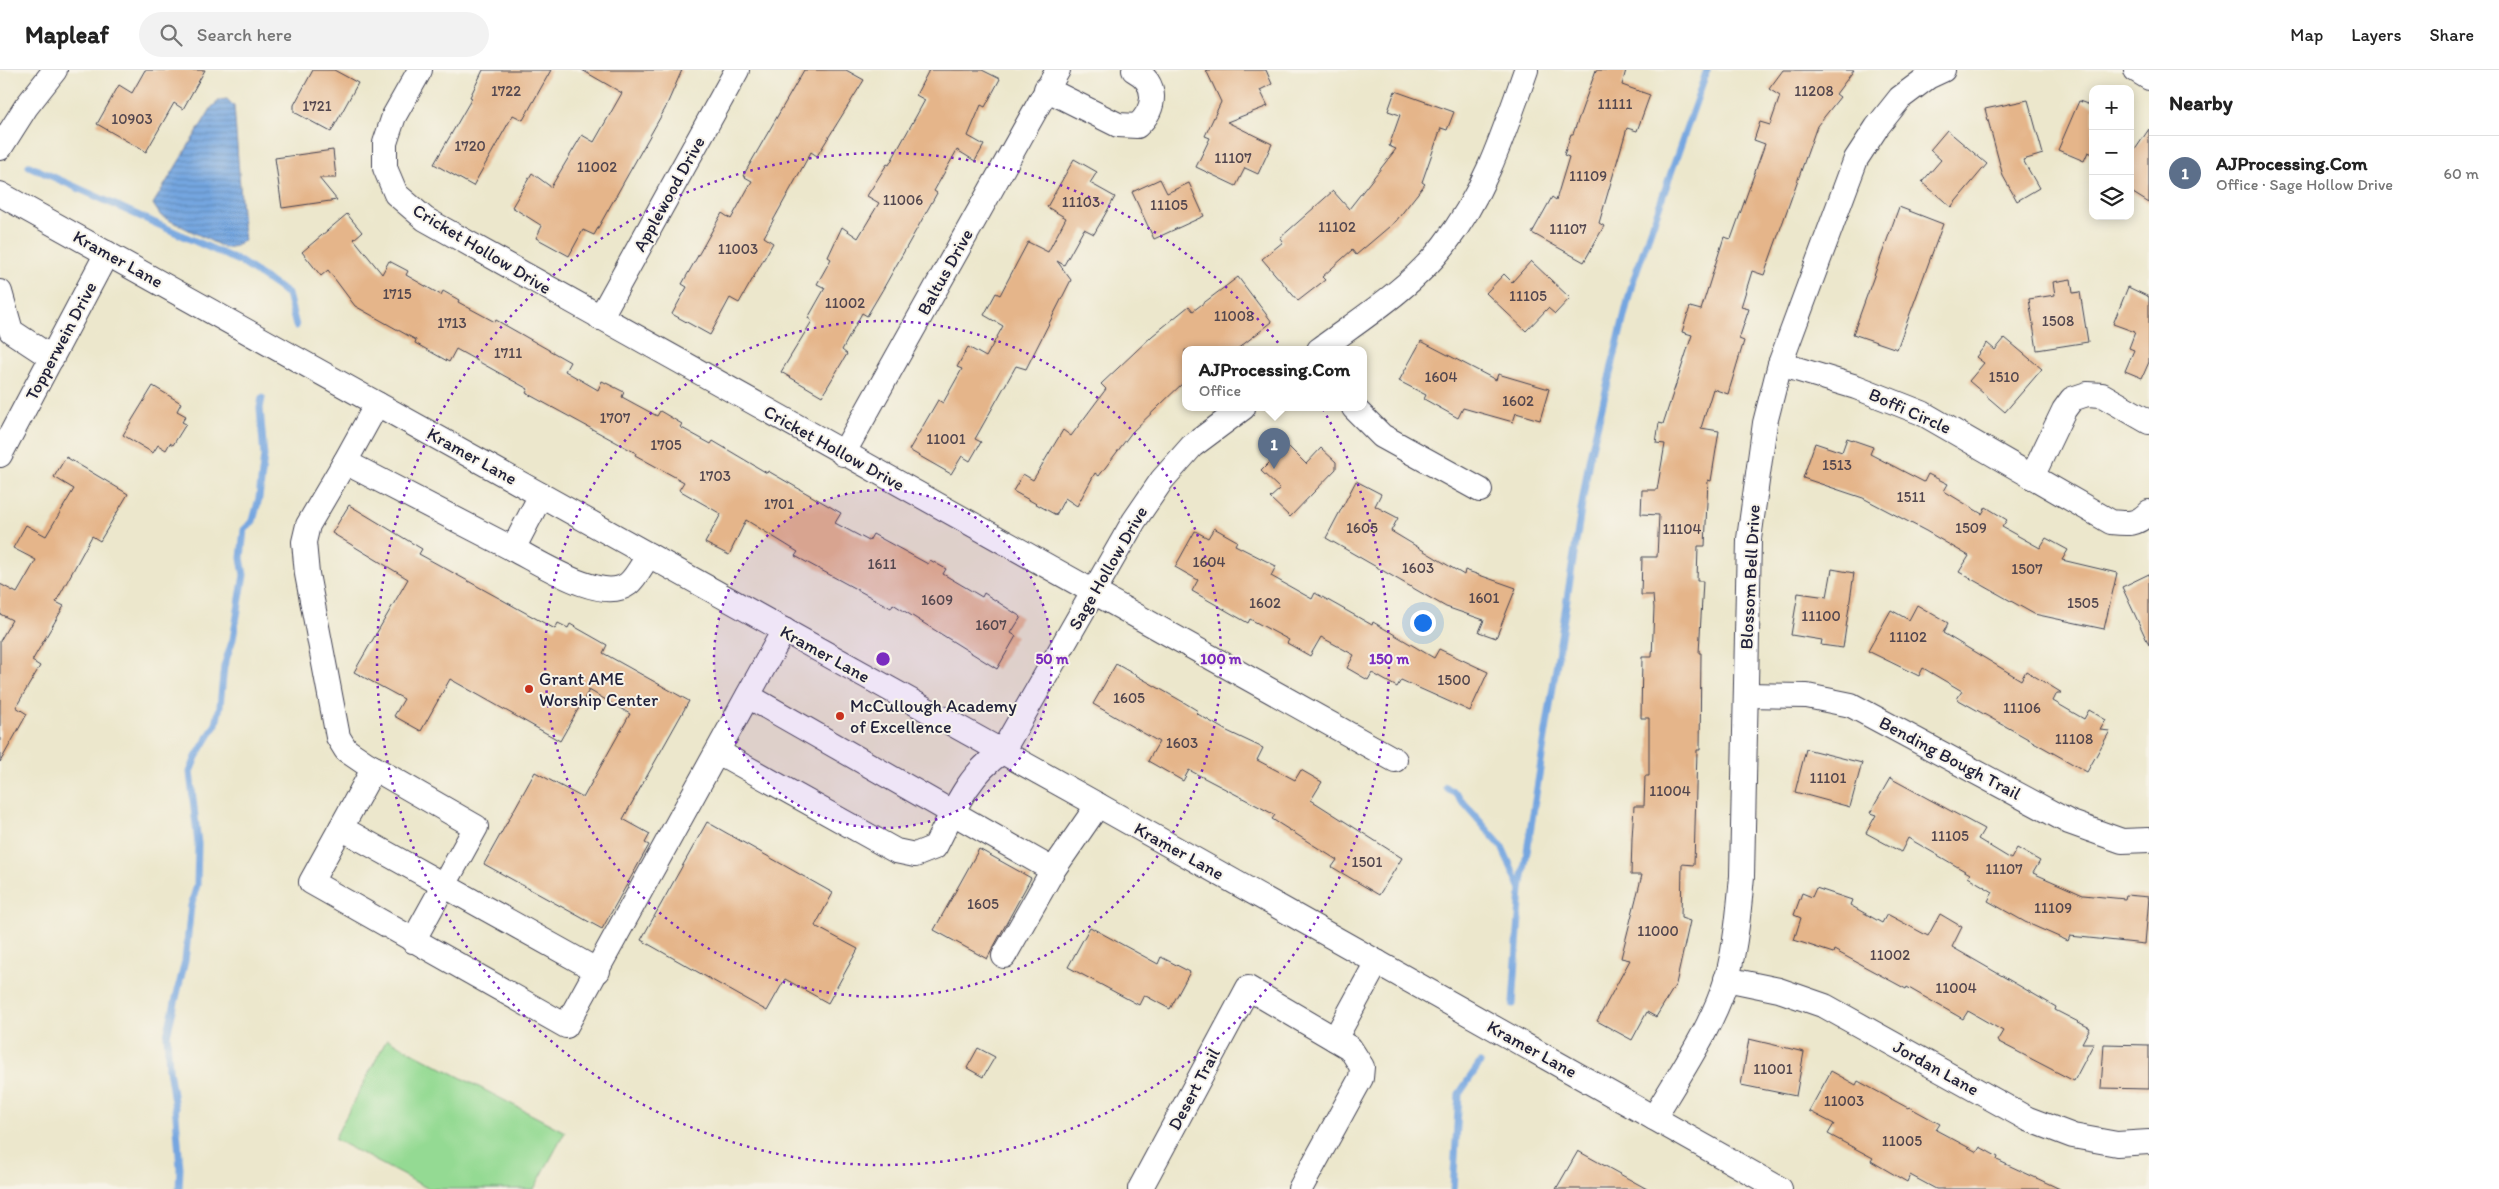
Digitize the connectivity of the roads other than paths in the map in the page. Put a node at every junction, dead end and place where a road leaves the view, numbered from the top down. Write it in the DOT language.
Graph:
graph roads {
  1 [pos="55,70"];
  2 [pos="420,70"];
  3 [pos="737,70"];
  4 [pos="1134,70"];
  5 [pos="1526,70"];
  6 [pos="1942,70"];
  7 [pos="2136,70"];
  8 [pos="2149,78"];
  9 [pos="1052,80"];
  10 [pos="0,148"];
  11 [pos="0,194"];
  12 [pos="107,253"];
  13 [pos="0,292"];
  14 [pos="600,318"];
  15 [pos="1324,346"];
  16 [pos="52,358"];
  17 [pos="1780,364"];
  18 [pos="377,404"];
  19 [pos="1239,411"];
  20 [pos="1357,411"];
  21 [pos="2149,422"];
  22 [pos="843,454"];
  23 [pos="0,455"];
  24 [pos="345,462"];
  25 [pos="2032,477"];
  26 [pos="1480,490"];
  27 [pos="541,495"];
  28 [pos="2149,512"];
  29 [pos="513,549"];
  30 [pos="649,555"];
  31 [pos="1093,592"];
  32 [pos="784,630"];
  33 [pos="1746,695"];
  34 [pos="748,696"];
  35 [pos="718,752"];
  36 [pos="1002,752"];
  37 [pos="1395,760"];
  38 [pos="374,768"];
  39 [pos="1098,805"];
  40 [pos="953,813"];
  41 [pos="341,828"];
  42 [pos="2149,840"];
  43 [pos="1053,870"];
  44 [pos="444,884"];
  45 [pos="413,941"];
  46 [pos="1004,956"];
  47 [pos="1377,962"];
  48 [pos="598,971"];
  49 [pos="1726,978"];
  50 [pos="1335,1039"];
  51 [pos="1654,1118"];
  52 [pos="2149,1142"];
  53 [pos="1778,1188"];
  54 [pos="1140,1189"];
  55 [pos="1300,1189"];
  1 -- 10 [label="street"];
  2 -- 14 [label="street, Cricket Hollow Drive"];
  3 -- 14 [label="street, Applewood Drive"];
  4 -- 9 [label="street, Baltus Drive"];
  5 -- 15 [label="street"];
  6 -- 17 [label="street, Blossom Bell Drive"];
  7 -- 8 [label="street"];
  9 -- 22 [label="street, Baltus Drive"];
  11 -- 12 [label="street, Kramer Lane"];
  12 -- 16 [label="street, Topperwein Drive"];
  12 -- 18 [label="street, Kramer Lane"];
  13 -- 16 [label="street"];
  14 -- 22 [label="street, Cricket Hollow Drive"];
  16 -- 23 [label="street, Topperwein Drive"];
  17 -- 25 [label="street, Boffi Circle"];
  17 -- 33 [label="street, Blossom Bell Drive"];
  18 -- 24 [label="street"];
  18 -- 27 [label="street, Kramer Lane"];
  19 -- 31 [label="street, Sage Hollow Drive"];
  20 -- 26 [label="street"];
  21 -- 25 [label="street"];
  22 -- 31 [label="street, Cricket Hollow Drive"];
  24 -- 29 [label="street"];
  24 -- 38 [label="street"];
  25 -- 28 [label="street, Boffi Circle"];
  27 -- 29 [label="street"];
  27 -- 30 [label="street, Kramer Lane"];
  29 -- 30 [label="street"];
  30 -- 32 [label="street, Kramer Lane"];
  31 -- 36 [label="street, Sage Hollow Drive"];
  31 -- 37 [label="street, Cricket Hollow Drive"];
  32 -- 34 [label="street"];
  32 -- 36 [label="street, Kramer Lane"];
  33 -- 42 [label="street, Bending Bough Trail"];
  33 -- 49 [label="street, Blossom Bell Drive"];
  34 -- 35 [label="street"];
  34 -- 40 [label="street"];
  35 -- 40 [label="street"];
  35 -- 48 [label="street"];
  36 -- 39 [label="street, Kramer Lane"];
  36 -- 40 [label="street"];
  38 -- 41 [label="street"];
  38 -- 44 [label="street"];
  39 -- 43 [label="street"];
  39 -- 47 [label="street, Kramer Lane"];
  40 -- 43 [label="street"];
  41 -- 44 [label="street"];
  41 -- 45 [label="street"];
  43 -- 46 [label="street"];
  44 -- 45 [label="street"];
  44 -- 48 [label="street"];
  45 -- 48 [label="street"];
  47 -- 50 [label="street"];
  47 -- 51 [label="street, Kramer Lane"];
  49 -- 51 [label="street, Blossom Bell Drive"];
  49 -- 52 [label="street, Jordan Lane"];
  50 -- 54 [label="street, Desert Trail"];
  50 -- 55 [label="street"];
  51 -- 53 [label="street, Kramer Lane"];
}
